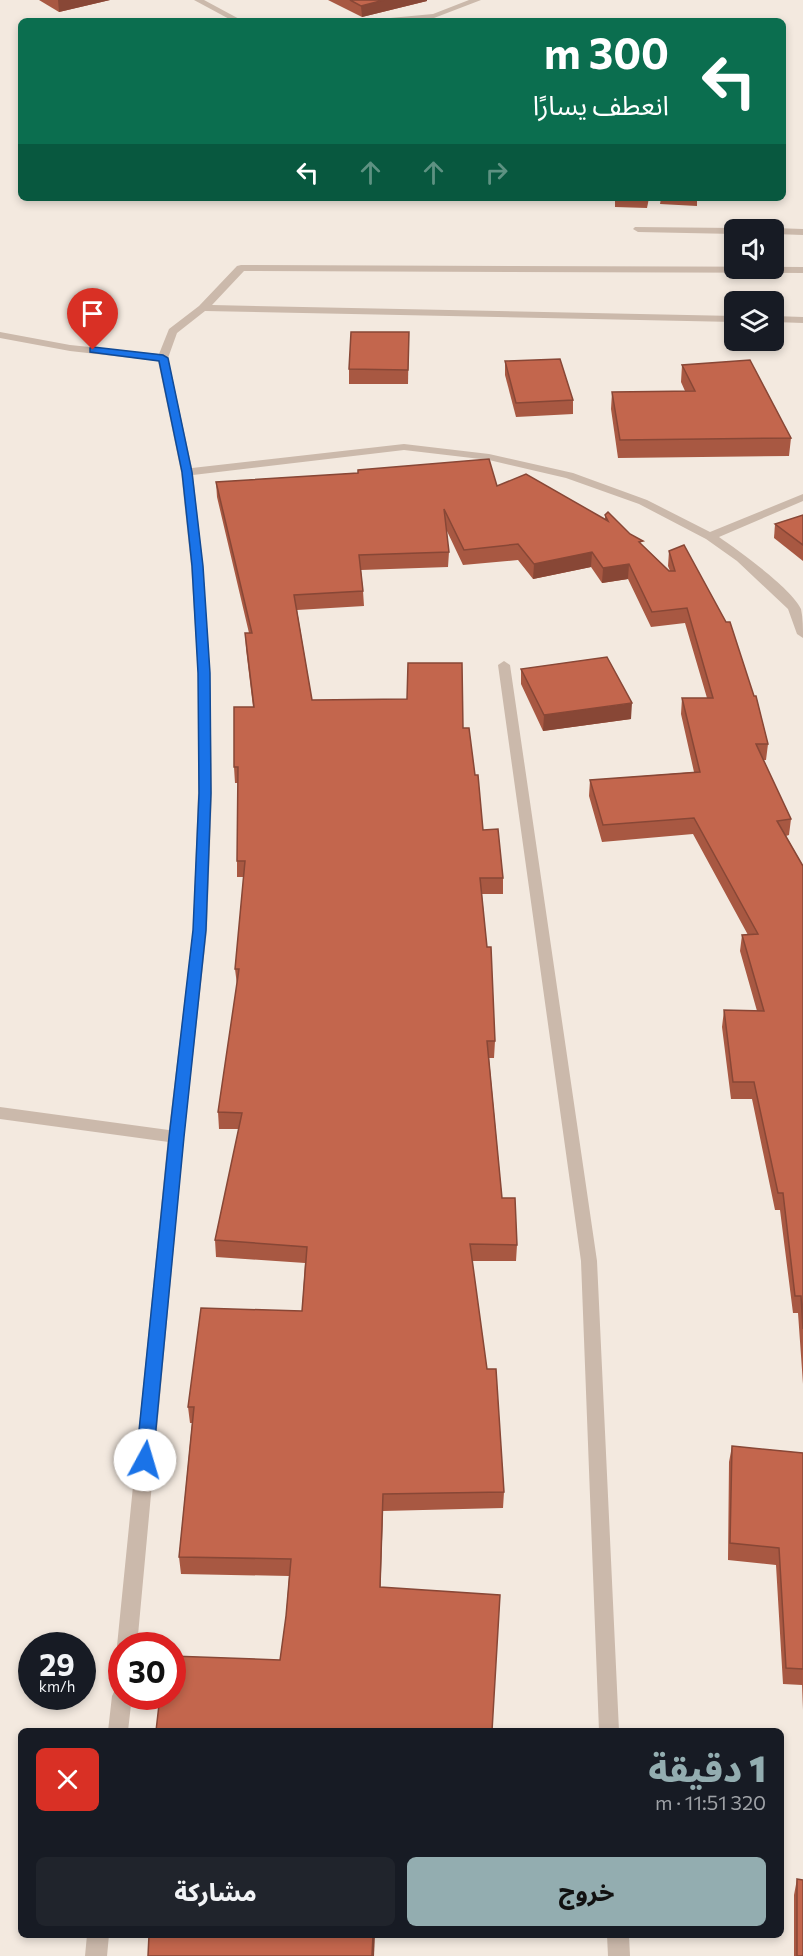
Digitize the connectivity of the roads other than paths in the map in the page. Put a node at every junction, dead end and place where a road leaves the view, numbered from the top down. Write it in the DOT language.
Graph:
graph roads {
  1 [pos="198,0"];
  2 [pos="477,0"];
  3 [pos="233,18"];
  4 [pos="416,18"];
  5 [pos="638,229"];
  6 [pos="724,231"];
  7 [pos="784,231"];
  8 [pos="803,232"];
  9 [pos="803,270"];
  10 [pos="203,308"];
  11 [pos="724,319"];
  12 [pos="784,320"];
  13 [pos="803,320"];
  14 [pos="0,335"];
  15 [pos="163,358"];
  16 [pos="187,472"];
  17 [pos="803,497"];
  18 [pos="710,536"];
  19 [pos="803,634"];
  20 [pos="504,665"];
  21 [pos="0,1113"];
  22 [pos="176,1137"];
  23 [pos="128,1632"];
  24 [pos="120,1710"];
  25 [pos="118,1728"];
  26 [pos="609,1728"];
  27 [pos="98,1938"];
  28 [pos="618,1938"];
  29 [pos="96,1956"];
  30 [pos="619,1956"];
  1 -- 3 [label="street"];
  2 -- 4 [label="street"];
  5 -- 6 [label="street"];
  7 -- 8 [label="street"];
  9 -- 10 [label="street"];
  10 -- 11 [label="street"];
  10 -- 15 [label="street"];
  12 -- 13 [label="street"];
  14 -- 15 [label="street"];
  15 -- 16 [label="street"];
  16 -- 18 [label="street"];
  16 -- 22 [label="street"];
  17 -- 18 [label="street"];
  18 -- 19 [label="street"];
  20 -- 26 [label="street"];
  21 -- 22 [label="street"];
  22 -- 23 [label="street"];
  24 -- 25 [label="street"];
  27 -- 29 [label="street"];
  28 -- 30 [label="street"];
}
